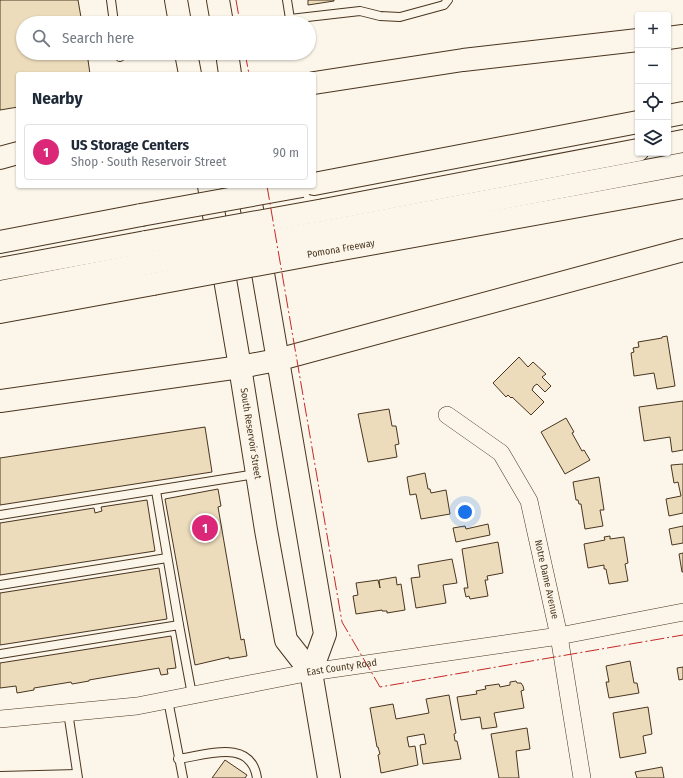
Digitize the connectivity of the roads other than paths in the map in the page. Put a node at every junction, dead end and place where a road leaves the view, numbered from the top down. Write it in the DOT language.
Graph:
graph roads {
  1 [pos="110,0"];
  2 [pos="176,0"];
  3 [pos="218,0"];
  4 [pos="286,0"];
  5 [pos="448,0"];
  6 [pos="113,16"];
  7 [pos="179,16"];
  8 [pos="221,16"];
  9 [pos="289,16"];
  10 [pos="316,16"];
  11 [pos="683,36"];
  12 [pos="671,38"];
  13 [pos="635,40"];
  14 [pos="187,60"];
  15 [pos="228,60"];
  16 [pos="190,72"];
  17 [pos="230,72"];
  18 [pos="316,83"];
  19 [pos="683,113"];
  20 [pos="671,115"];
  21 [pos="635,123"];
  22 [pos="683,141"];
  23 [pos="671,143"];
  24 [pos="635,151"];
  25 [pos="16,154"];
  26 [pos="0,158"];
  27 [pos="683,164"];
  28 [pos="316,183"];
  29 [pos="683,187"];
  30 [pos="209,188"];
  31 [pos="248,188"];
  32 [pos="291,188"];
  33 [pos="329,241"];
  34 [pos="0,242"];
  35 [pos="683,250"];
  36 [pos="0,269"];
  37 [pos="151,273"];
  38 [pos="0,292"];
  39 [pos="0,312"];
  40 [pos="277,360"];
  41 [pos="240,367"];
  42 [pos="0,400"];
  43 [pos="447,415"];
  44 [pos="257,474"];
  45 [pos="156,490"];
  46 [pos="0,515"];
  47 [pos="167,558"];
  48 [pos="0,585"];
  49 [pos="683,612"];
  50 [pos="179,625"];
  51 [pos="559,636"];
  52 [pos="0,654"];
  53 [pos="311,672"];
  54 [pos="192,695"];
  55 [pos="168,700"];
  56 [pos="68,712"];
  57 [pos="0,719"];
  58 [pos="178,759"];
  59 [pos="0,776"];
  60 [pos="77,776"];
  61 [pos="182,778"];
  62 [pos="257,778"];
  63 [pos="329,778"];
  64 [pos="582,778"];
  1 -- 6 [label="lane"];
  2 -- 7 [label="main road"];
  3 -- 8 [label="main road"];
  4 -- 9 [label="lane"];
  5 -- 10 [label="lane"];
  11 -- 12 [label="main road"];
  13 -- 18 [label="main road"];
  14 -- 16 [label="main road"];
  15 -- 17 [label="main road"];
  19 -- 20 [label="main road"];
  21 -- 28 [label="main road"];
  22 -- 23 [label="main road"];
  24 -- 36 [label="main road, bridge"];
  25 -- 26 [label="main road"];
  27 -- 33 [label="main road"];
  29 -- 33 [label="main road, Pomona Freeway"];
  30 -- 41 [label="main road, South Reservoir Street"];
  31 -- 40 [label="main road, South Reservoir Street"];
  32 -- 34 [label="main road, bridge"];
  33 -- 37 [label="main road, Pomona Freeway, bridge"];
  35 -- 40 [label="main road"];
  37 -- 38 [label="main road"];
  37 -- 39 [label="main road, Pomona Freeway"];
  40 -- 41 [label="main road"];
  40 -- 53 [label="main road, South Reservoir Street"];
  41 -- 42 [label="main road"];
  41 -- 44 [label="main road, South Reservoir Street"];
  43 -- 51 [label="street, Notre Dame Avenue"];
  44 -- 45 [label="lane"];
  44 -- 53 [label="main road, South Reservoir Street"];
  45 -- 46 [label="lane"];
  45 -- 47 [label="lane"];
  47 -- 48 [label="lane"];
  47 -- 50 [label="lane"];
  49 -- 51 [label="street, East County Road"];
  50 -- 52 [label="lane"];
  50 -- 54 [label="lane"];
  51 -- 53 [label="street, East County Road"];
  51 -- 64 [label="street, Notre Dame Avenue"];
  53 -- 54 [label="street, East County Road"];
  53 -- 63 [label="main road, South Reservoir Street"];
  54 -- 55 [label="street, East County Road"];
  55 -- 56 [label="street, East County Road"];
  55 -- 58 [label="lane"];
  56 -- 57 [label="street, East County Road"];
  56 -- 60 [label="lane"];
  58 -- 61 [label="lane"];
  58 -- 62 [label="lane"];
  59 -- 60 [label="lane"];
}
